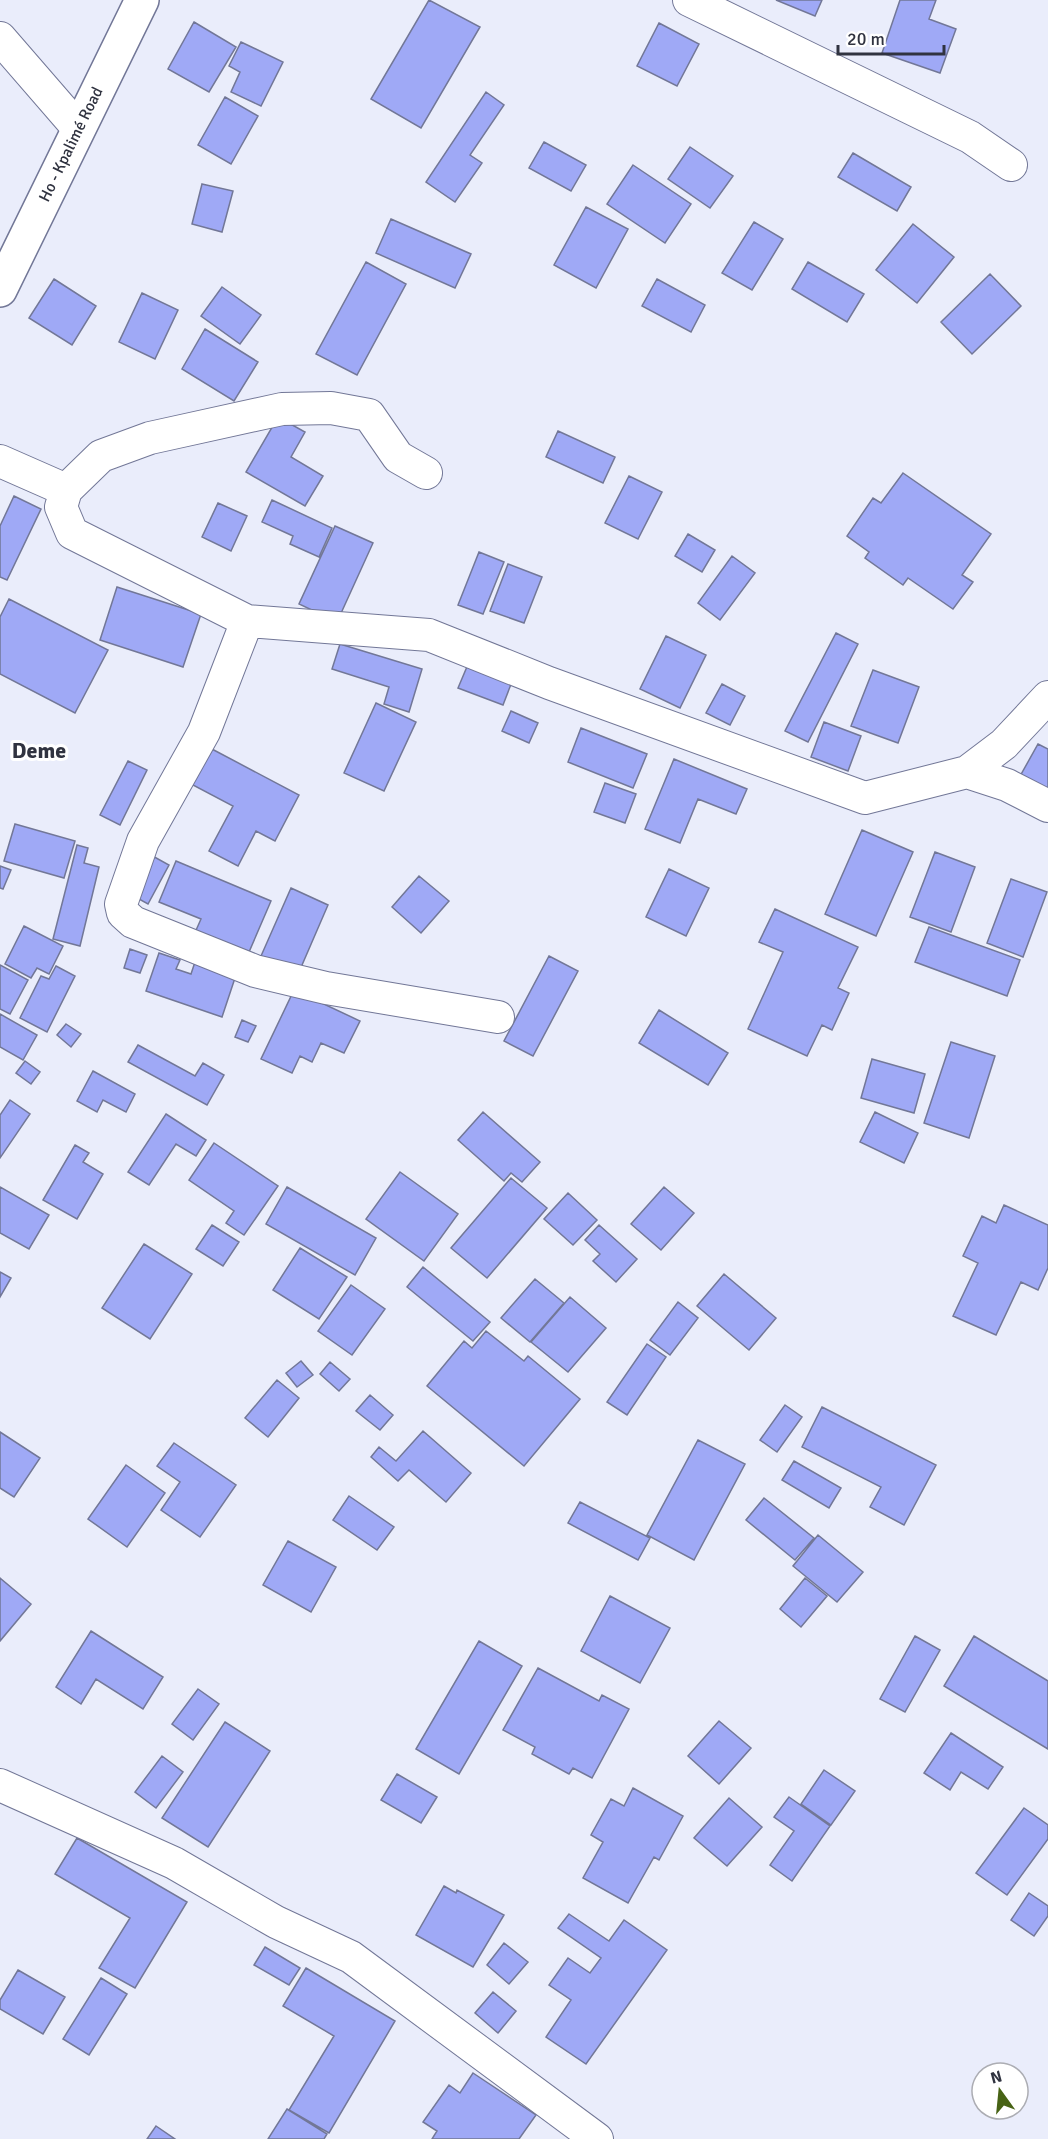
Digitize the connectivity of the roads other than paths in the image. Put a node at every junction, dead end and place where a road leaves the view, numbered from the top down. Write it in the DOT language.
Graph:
graph roads {
  1 [pos="142,0"];
  2 [pos="689,0"];
  3 [pos="0,38"];
  4 [pos="78,128"];
  5 [pos="1011,165"];
  6 [pos="0,290"];
  7 [pos="0,461"];
  8 [pos="426,472"];
  9 [pos="66,490"];
  10 [pos="247,621"];
  11 [pos="1048,697"];
  12 [pos="967,772"];
  13 [pos="1048,806"];
  14 [pos="498,1017"];
  15 [pos="0,1785"];
  16 [pos="597,2139"];
  1 -- 4 [label="main road, Ho - Kpalimé Road"];
  2 -- 5 [label="street"];
  3 -- 4 [label="street"];
  4 -- 6 [label="main road, Ho - Kpalimé Road"];
  7 -- 9 [label="street"];
  8 -- 9 [label="street"];
  9 -- 10 [label="street"];
  10 -- 12 [label="street"];
  10 -- 14 [label="street"];
  11 -- 12 [label="street"];
  12 -- 13 [label="street"];
  15 -- 16 [label="street"];
}
